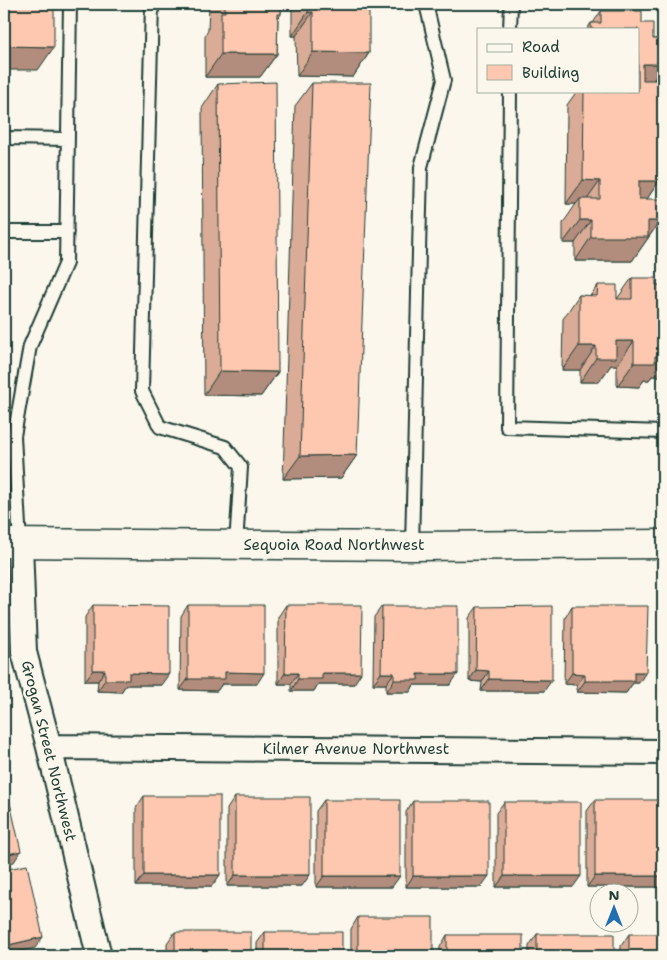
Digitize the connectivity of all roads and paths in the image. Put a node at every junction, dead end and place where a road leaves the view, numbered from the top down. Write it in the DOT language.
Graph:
graph roads {
  1 [pos="70,4"];
  2 [pos="152,4"];
  3 [pos="426,4"];
  4 [pos="510,4"];
  5 [pos="510,28"];
  6 [pos="510,92"];
  7 [pos="4,138"];
  8 [pos="68,140"];
  9 [pos="4,232"];
  10 [pos="66,232"];
  11 [pos="663,432"];
  12 [pos="12,543"];
  13 [pos="663,544"];
  14 [pos="236,545"];
  15 [pos="412,546"];
  16 [pos="49,747"];
  17 [pos="663,752"];
  18 [pos="99,956"];
  1 -- 8 [label="lane"];
  2 -- 14 [label="lane"];
  3 -- 15 [label="lane"];
  4 -- 5 [label="lane"];
  6 -- 11 [label="lane"];
  7 -- 8 [label="lane"];
  8 -- 10 [label="lane"];
  9 -- 10 [label="lane"];
  10 -- 12 [label="lane"];
  12 -- 14 [label="street, Sequoia Road Northwest"];
  12 -- 16 [label="street, Grogan Street Northwest"];
  13 -- 15 [label="street, Sequoia Road Northwest"];
  14 -- 15 [label="street, Sequoia Road Northwest"];
  16 -- 17 [label="street, Kilmer Avenue Northwest"];
  16 -- 18 [label="street, Grogan Street Northwest"];
}
